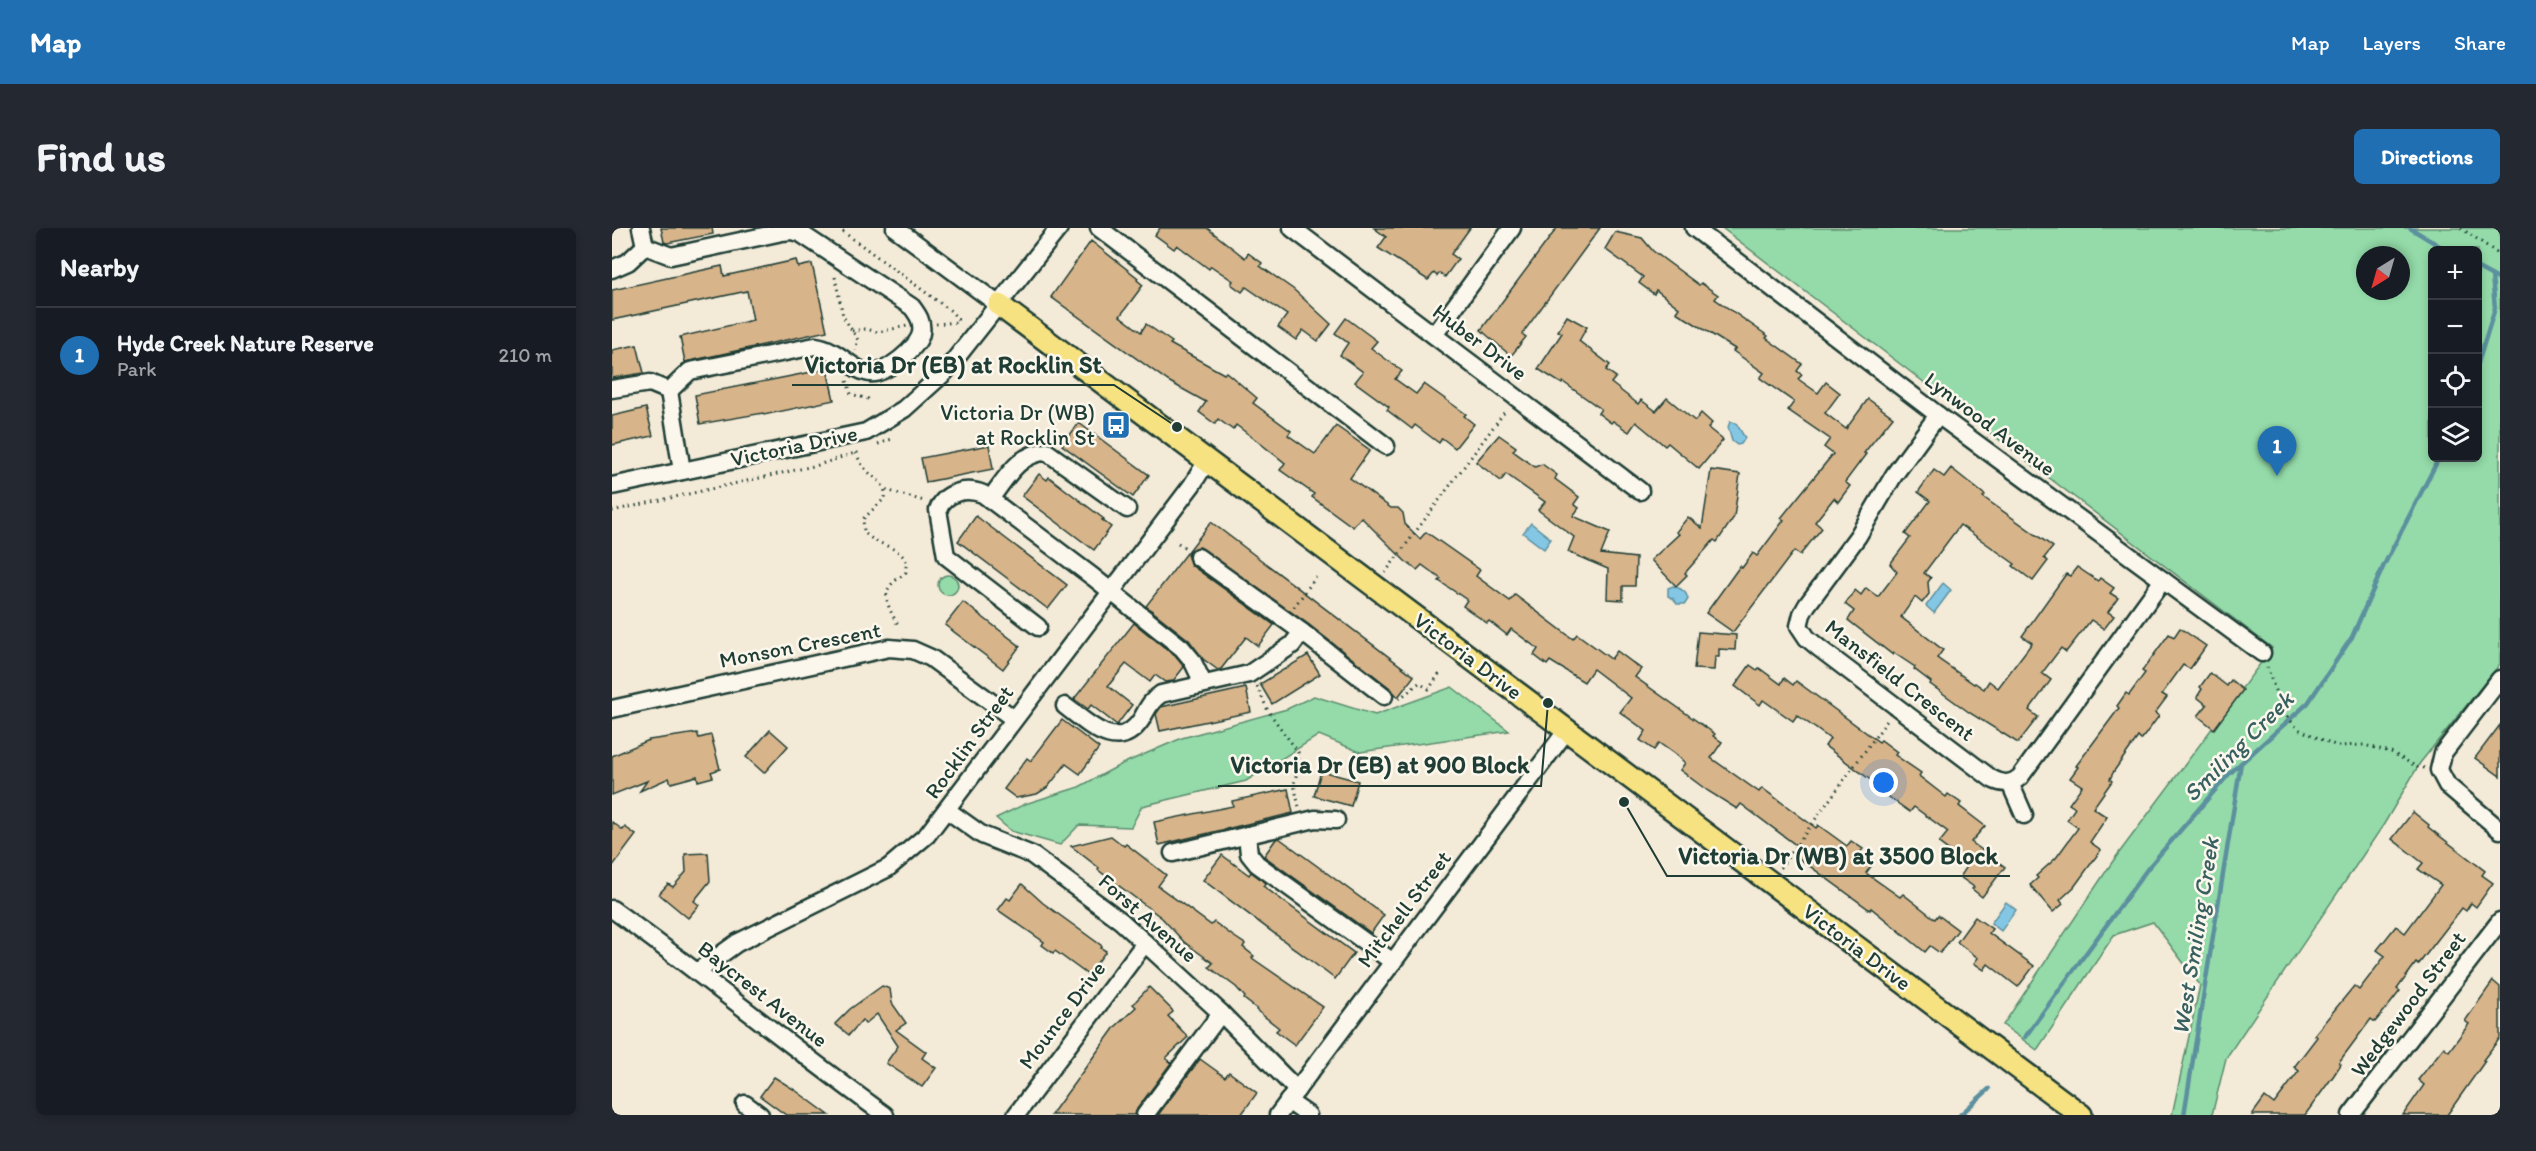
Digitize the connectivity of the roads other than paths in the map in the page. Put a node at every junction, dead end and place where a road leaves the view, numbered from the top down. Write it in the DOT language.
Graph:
graph roads {
  1 [pos="641,228"];
  2 [pos="895,228"];
  3 [pos="1059,228"];
  4 [pos="1099,228"];
  5 [pos="1292,228"];
  6 [pos="1512,228"];
  7 [pos="1694,228"];
  8 [pos="645,246"];
  9 [pos="612,269"];
  10 [pos="999,305"];
  11 [pos="1434,335"];
  12 [pos="612,389"];
  13 [pos="669,391"];
  14 [pos="1938,414"];
  15 [pos="1386,446"];
  16 [pos="1207,461"];
  17 [pos="682,471"];
  18 [pos="612,486"];
  19 [pos="1640,491"];
  20 [pos="990,499"];
  21 [pos="1126,509"];
  22 [pos="1198,557"];
  23 [pos="2163,580"];
  24 [pos="1110,593"];
  25 [pos="1038,627"];
  26 [pos="1302,632"];
  27 [pos="2262,653"];
  28 [pos="2500,679"];
  29 [pos="1203,683"];
  30 [pos="1384,696"];
  31 [pos="1065,705"];
  32 [pos="612,709"];
  33 [pos="1014,719"];
  34 [pos="1567,730"];
  35 [pos="2010,783"];
  36 [pos="947,810"];
  37 [pos="2024,815"];
  38 [pos="1336,820"];
  39 [pos="2500,830"];
  40 [pos="1247,835"];
  41 [pos="1173,853"];
  42 [pos="612,909"];
  43 [pos="2500,921"];
  44 [pos="1145,943"];
  45 [pos="1393,962"];
  46 [pos="698,971"];
  47 [pos="1221,1013"];
  48 [pos="1293,1095"];
  49 [pos="745,1104"];
  50 [pos="878,1113"];
  51 [pos="760,1115"];
  52 [pos="1016,1115"];
  53 [pos="1145,1115"];
  54 [pos="1278,1115"];
  55 [pos="1308,1115"];
  56 [pos="2081,1115"];
  57 [pos="2351,1115"];
  1 -- 8 [label="street"];
  2 -- 10 [label="street, Victoria Drive"];
  3 -- 10 [label="street"];
  4 -- 15 [label="street"];
  5 -- 11 [label="street, Huber Drive"];
  6 -- 11 [label="street"];
  7 -- 14 [label="street, Lynwood Avenue"];
  8 -- 9 [label="street"];
  8 -- 13 [label="street"];
  10 -- 16 [label="main road, Victoria Drive"];
  10 -- 17 [label="street, Victoria Drive"];
  11 -- 19 [label="street, Huber Drive"];
  12 -- 13 [label="street"];
  13 -- 17 [label="street"];
  14 -- 23 [label="street, Lynwood Avenue"];
  14 -- 35 [label="street, Mansfield Crescent"];
  16 -- 24 [label="street, Rocklin Street"];
  16 -- 34 [label="main road, Victoria Drive"];
  17 -- 18 [label="street, Victoria Drive"];
  20 -- 21 [label="street"];
  20 -- 24 [label="street"];
  20 -- 25 [label="street"];
  22 -- 26 [label="street"];
  23 -- 27 [label="street, Lynwood Avenue"];
  23 -- 35 [label="street"];
  24 -- 29 [label="street"];
  24 -- 33 [label="street, Rocklin Street"];
  26 -- 29 [label="street"];
  26 -- 30 [label="street"];
  28 -- 39 [label="street"];
  29 -- 31 [label="street"];
  32 -- 33 [label="street, Monson Crescent"];
  33 -- 36 [label="street, Rocklin Street"];
  34 -- 45 [label="street, Mitchell Street"];
  34 -- 56 [label="main road, Victoria Drive"];
  35 -- 37 [label="street"];
  36 -- 44 [label="street, Forst Avenue"];
  36 -- 46 [label="street, Rocklin Street"];
  38 -- 40 [label="street"];
  40 -- 41 [label="street"];
  40 -- 45 [label="street"];
  42 -- 46 [label="street, Baycrest Avenue"];
  43 -- 57 [label="street, Wedgewood Street"];
  44 -- 47 [label="street, Forst Avenue"];
  44 -- 52 [label="street, Mounce Drive"];
  45 -- 48 [label="street, Mitchell Street"];
  46 -- 50 [label="street, Baycrest Avenue"];
  47 -- 48 [label="street, Forst Avenue"];
  47 -- 53 [label="street"];
  48 -- 54 [label="street, Mitchell Street"];
  48 -- 55 [label="street, Forst Avenue"];
  49 -- 51 [label="street"];
}
